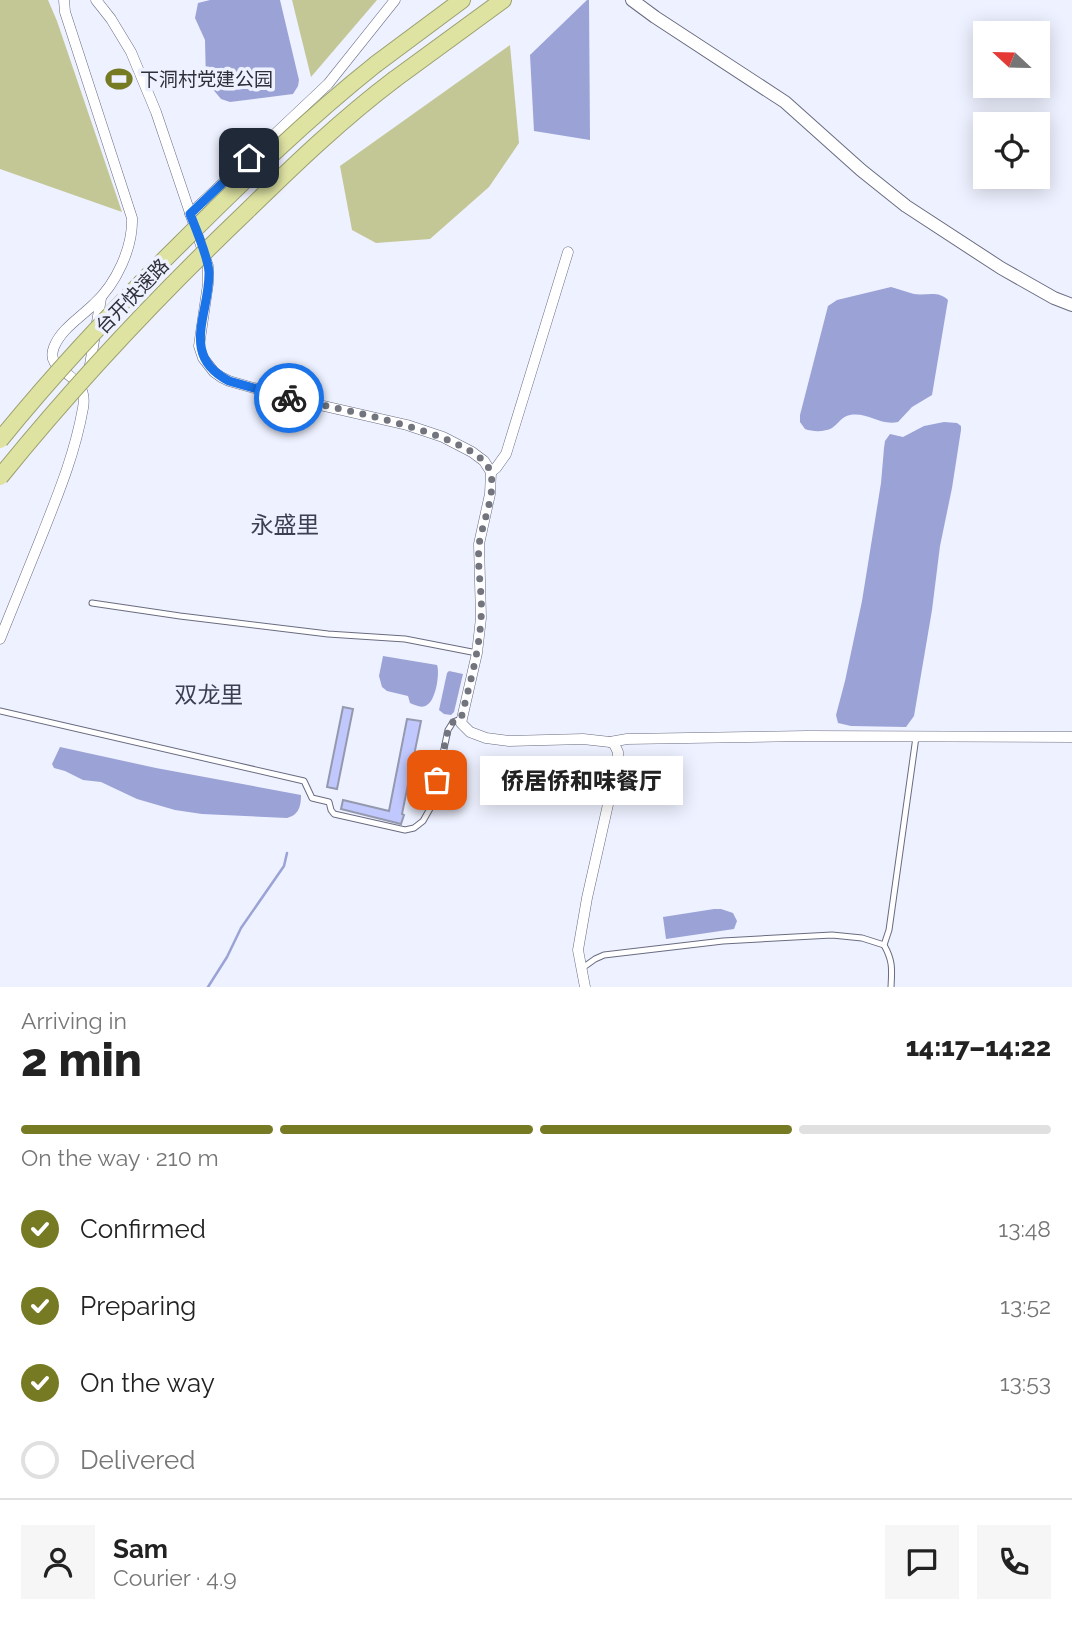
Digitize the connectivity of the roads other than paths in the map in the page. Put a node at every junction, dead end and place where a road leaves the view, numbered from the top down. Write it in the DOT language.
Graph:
graph roads {
  1 [pos="64,0"];
  2 [pos="96,0"];
  3 [pos="395,0"];
  4 [pos="462,0"];
  5 [pos="503,0"];
  6 [pos="632,0"];
  7 [pos="190,214"];
  8 [pos="568,252"];
  9 [pos="101,298"];
  10 [pos="1072,305"];
  11 [pos="84,403"];
  12 [pos="0,440"];
  13 [pos="491,472"];
  14 [pos="0,477"];
  15 [pos="92,603"];
  16 [pos="0,639"];
  17 [pos="477,653"];
  18 [pos="0,711"];
  19 [pos="461,719"];
  20 [pos="916,737"];
  21 [pos="1072,737"];
  22 [pos="610,742"];
  23 [pos="884,945"];
  24 [pos="581,969"];
  25 [pos="585,987"];
  26 [pos="891,987"];
  1 -- 9 [label="street"];
  2 -- 7 [label="street"];
  3 -- 7 [label="street"];
  4 -- 12 [label="highway, 台开快速路, bridge"];
  5 -- 14 [label="highway, 台开快速路, bridge"];
  6 -- 10 [label="street"];
  7 -- 13 [label="street"];
  8 -- 13 [label="street"];
  9 -- 11 [label="street"];
  9 -- 11 [label="street"];
  11 -- 16 [label="street"];
  13 -- 17 [label="street"];
  15 -- 17 [label="lane"];
  17 -- 19 [label="street"];
  18 -- 19 [label="lane"];
  19 -- 22 [label="street"];
  20 -- 21 [label="street"];
  20 -- 22 [label="street"];
  20 -- 23 [label="lane"];
  22 -- 24 [label="street"];
  23 -- 24 [label="lane"];
  23 -- 26 [label="lane"];
  24 -- 25 [label="street"];
}
